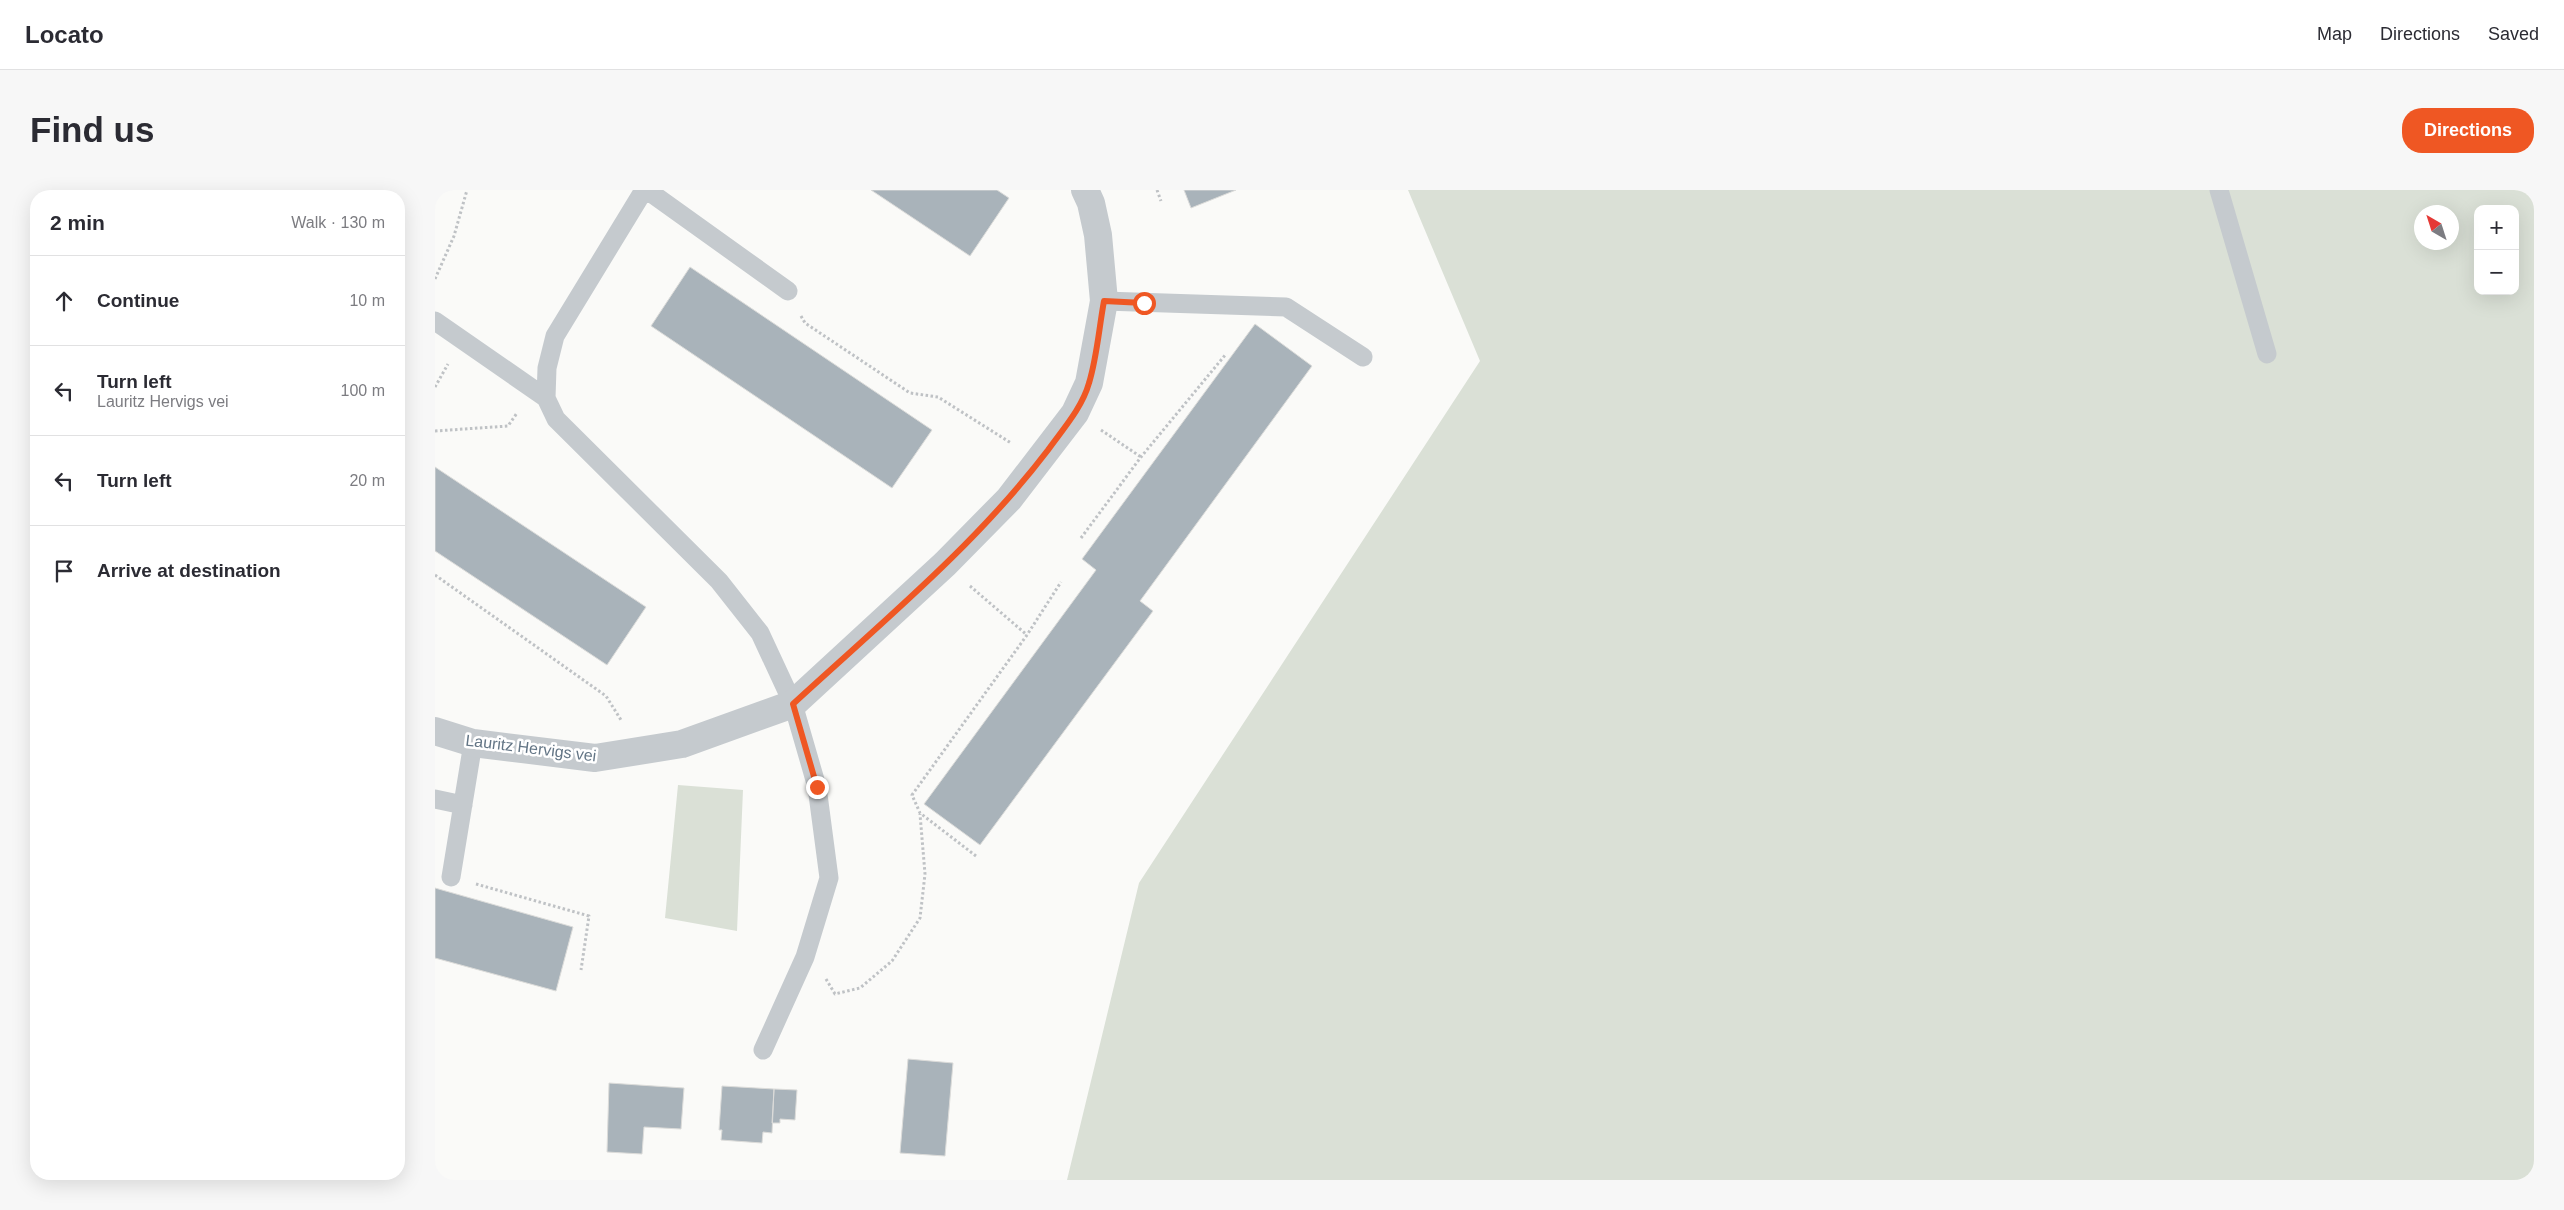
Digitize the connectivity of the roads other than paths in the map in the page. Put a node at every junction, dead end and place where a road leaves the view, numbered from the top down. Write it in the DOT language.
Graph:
graph roads {
  1 [pos="646,190"];
  2 [pos="1085,190"];
  3 [pos="2219,190"];
  4 [pos="789,291"];
  5 [pos="1104,301"];
  6 [pos="435,321"];
  7 [pos="2267,354"];
  8 [pos="1363,358"];
  9 [pos="540,394"];
  10 [pos="793,704"];
  11 [pos="435,731"];
  12 [pos="473,744"];
  13 [pos="435,799"];
  14 [pos="463,805"];
  15 [pos="451,877"];
  16 [pos="763,1050"];
  1 -- 4 [label="lane"];
  1 -- 9 [label="lane"];
  2 -- 5 [label="street, Lauritz Hervigs vei"];
  3 -- 7 [label="lane"];
  5 -- 8 [label="lane"];
  5 -- 10 [label="street, Lauritz Hervigs vei"];
  6 -- 9 [label="lane"];
  9 -- 10 [label="lane"];
  10 -- 12 [label="street, Lauritz Hervigs vei"];
  10 -- 16 [label="lane"];
  11 -- 12 [label="street, Lauritz Hervigs vei"];
  12 -- 14 [label="lane"];
  13 -- 14 [label="lane"];
  14 -- 15 [label="lane"];
}
